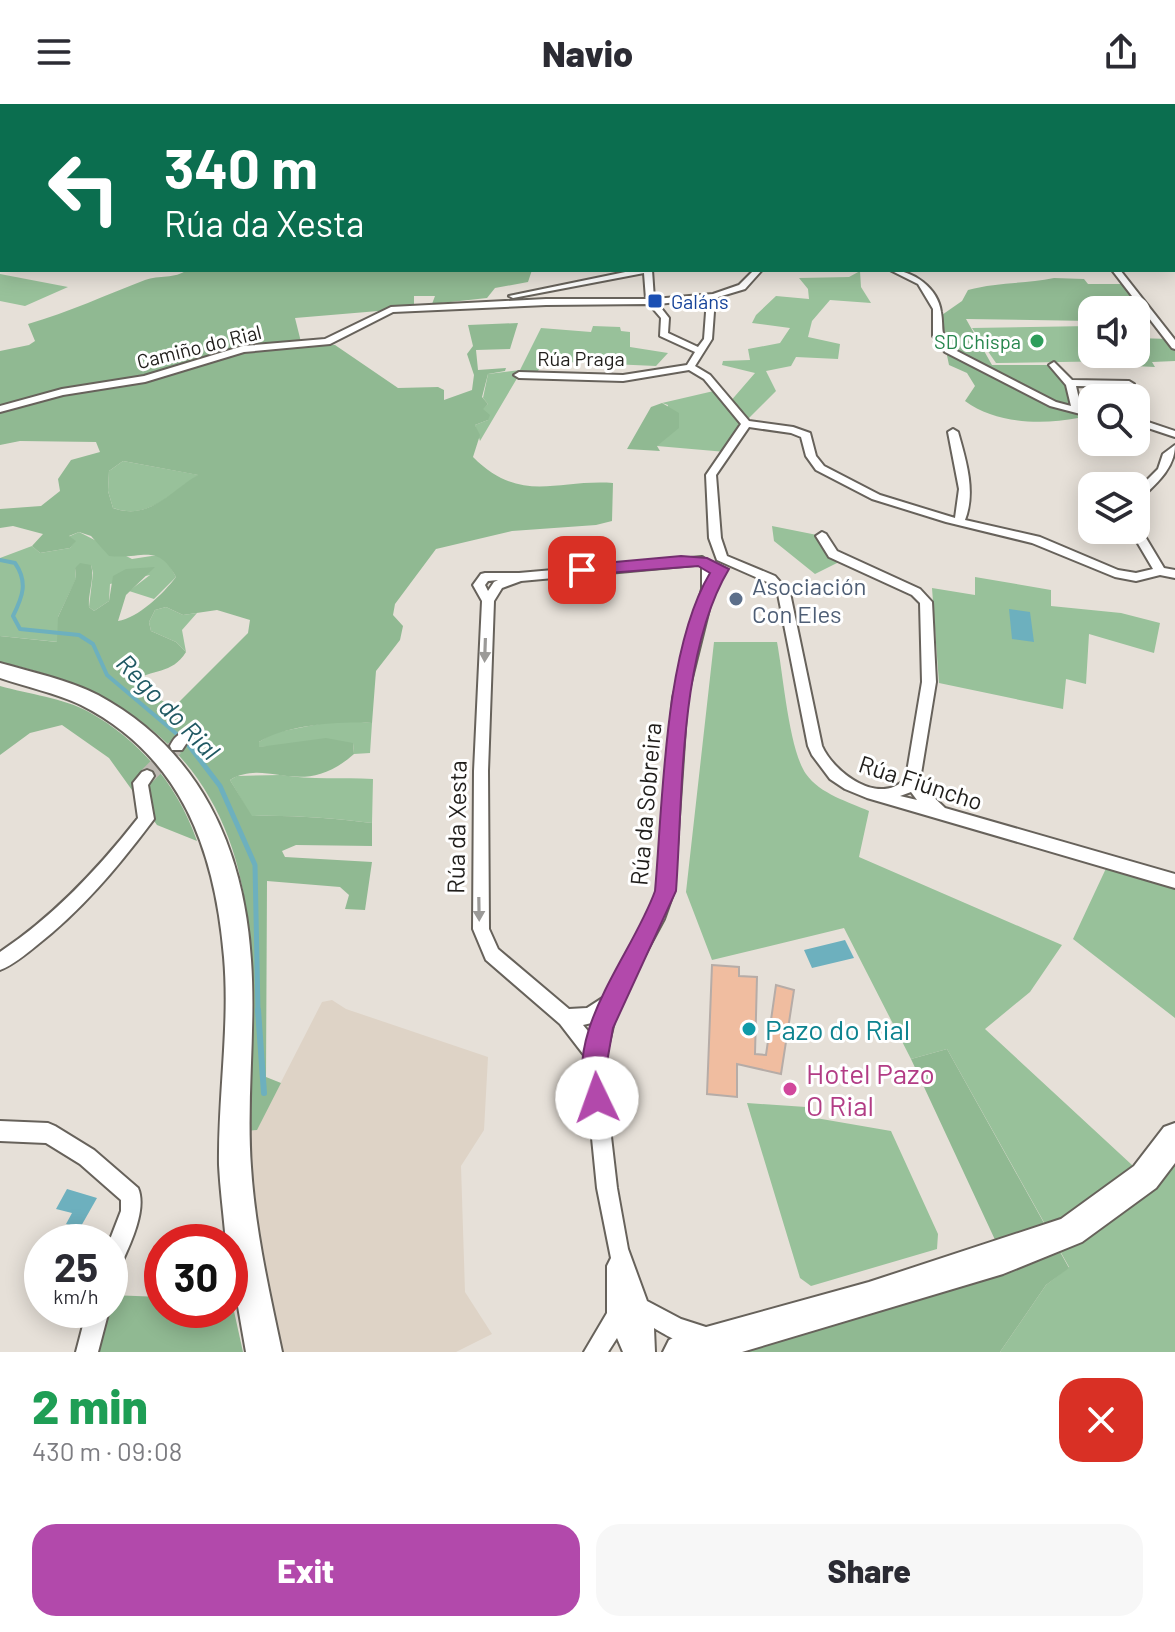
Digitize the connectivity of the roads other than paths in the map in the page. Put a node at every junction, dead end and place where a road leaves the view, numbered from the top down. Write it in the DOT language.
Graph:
graph roads {
  1 [pos="638,272"];
  2 [pos="648,272"];
  3 [pos="756,272"];
  4 [pos="898,272"];
  5 [pos="1118,272"];
  6 [pos="711,296"];
  7 [pos="654,302"];
  8 [pos="480,304"];
  9 [pos="1175,346"];
  10 [pos="700,351"];
  11 [pos="1054,365"];
  12 [pos="690,367"];
  13 [pos="519,375"];
  14 [pos="1070,383"];
  15 [pos="1129,384"];
  16 [pos="0,409"];
  17 [pos="1077,411"];
  18 [pos="746,424"];
  19 [pos="1150,426"];
  20 [pos="953,432"];
  21 [pos="1175,434"];
  22 [pos="1175,448"];
  23 [pos="1150,483"];
  24 [pos="959,521"];
  25 [pos="822,536"];
  26 [pos="1144,544"];
  27 [pos="713,562"];
  28 [pos="1160,571"];
  29 [pos="1175,574"];
  30 [pos="0,670"];
  31 [pos="147,776"];
  32 [pos="912,791"];
  33 [pos="1175,881"];
  34 [pos="0,962"];
  35 [pos="610,1003"];
  36 [pos="566,1018"];
  37 [pos="595,1054"];
  38 [pos="0,1131"];
  39 [pos="1175,1138"];
  40 [pos="126,1224"];
  41 [pos="618,1249"];
  42 [pos="640,1308"];
  43 [pos="618,1316"];
  44 [pos="93,1328"];
  45 [pos="720,1341"];
  46 [pos="87,1352"];
  47 [pos="264,1352"];
  48 [pos="595,1352"];
  49 [pos="635,1352"];
  50 [pos="644,1352"];
  51 [pos="681,1352"];
  1 -- 8 [label="street"];
  2 -- 7 [label="street"];
  3 -- 6 [label="street"];
  4 -- 17 [label="street"];
  5 -- 9 [label="street"];
  6 -- 7 [label="street"];
  6 -- 10 [label="street"];
  7 -- 8 [label="street"];
  7 -- 10 [label="street"];
  8 -- 16 [label="street, Camiño do Rial"];
  10 -- 12 [label="street"];
  11 -- 14 [label="street"];
  12 -- 13 [label="street, Rúa Praga"];
  12 -- 18 [label="street"];
  14 -- 15 [label="street"];
  14 -- 17 [label="street"];
  18 -- 24 [label="street"];
  18 -- 27 [label="street"];
  19 -- 21 [label="street"];
  20 -- 24 [label="street"];
  22 -- 23 [label="street"];
  24 -- 28 [label="street"];
  25 -- 32 [label="street"];
  26 -- 28 [label="street"];
  27 -- 32 [label="street, Rúa Fiúncho"];
  27 -- 35 [label="street, Rúa da Sobreira"];
  27 -- 36 [label="street, Rúa da Xesta, one-way"];
  28 -- 29 [label="street"];
  30 -- 47 [label="main road"];
  31 -- 34 [label="street"];
  32 -- 33 [label="street, Rúa Fiúncho"];
  35 -- 36 [label="street"];
  35 -- 37 [label="street, Rúa da Sobreira"];
  36 -- 37 [label="street, Rúa da Xesta"];
  37 -- 41 [label="street, Rúa da Sobreira"];
  38 -- 40 [label="street"];
  39 -- 45 [label="main road"];
  41 -- 42 [label="street, Rúa da Sobreira"];
  41 -- 43 [label="street, Rúa da Sobreira"];
  42 -- 43 [label="street"];
  42 -- 45 [label="street"];
  42 -- 50 [label="street, Rúa da Sobreira"];
  43 -- 48 [label="street"];
  43 -- 49 [label="street, Rúa da Sobreira"];
  44 -- 46 [label="street"];
  45 -- 51 [label="main road"];
}
